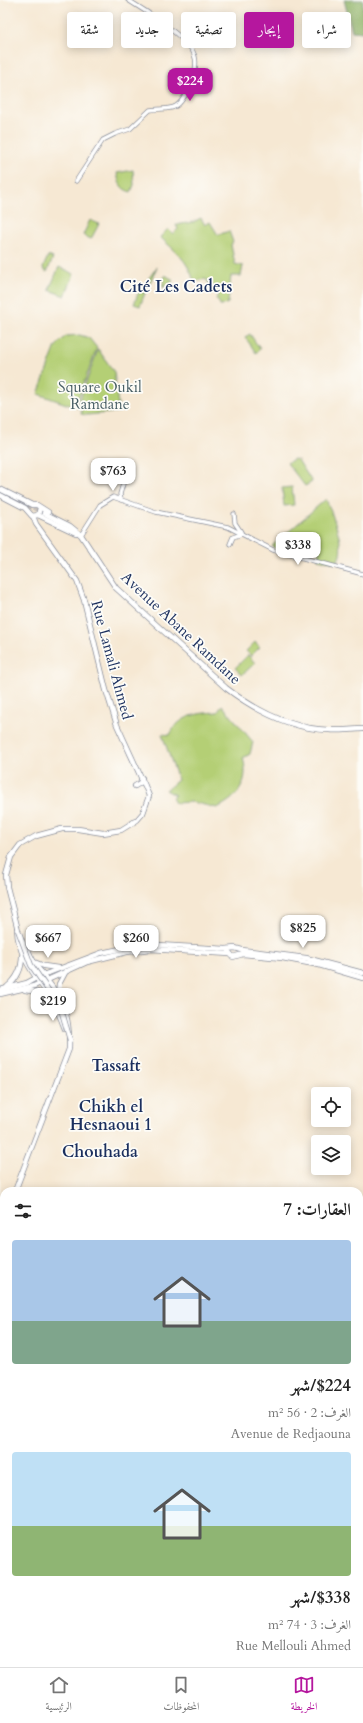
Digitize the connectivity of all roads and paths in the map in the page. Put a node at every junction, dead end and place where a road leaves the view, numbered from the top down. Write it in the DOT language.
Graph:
graph roads {
  1 [pos="128,0"];
  2 [pos="76,181"];
  3 [pos="124,484"];
  4 [pos="0,491"];
  5 [pos="0,495"];
  6 [pos="121,500"];
  7 [pos="26,504"];
  8 [pos="32,505"];
  9 [pos="40,508"];
  10 [pos="28,512"];
  11 [pos="234,514"];
  12 [pos="38,515"];
  13 [pos="39,528"];
  14 [pos="33,529"];
  15 [pos="44,534"];
  16 [pos="243,534"];
  17 [pos="81,535"];
  18 [pos="230,544"];
  19 [pos="363,574"];
  20 [pos="363,729"];
  21 [pos="142,778"];
  22 [pos="135,786"];
  23 [pos="18,928"];
  24 [pos="238,949"];
  25 [pos="230,952"];
  26 [pos="22,954"];
  27 [pos="238,955"];
  28 [pos="32,961"];
  29 [pos="61,967"];
  30 [pos="67,970"];
  31 [pos="363,973"];
  32 [pos="363,978"];
  33 [pos="41,979"];
  34 [pos="17,990"];
  35 [pos="1,991"];
  36 [pos="58,995"];
  37 [pos="50,998"];
  38 [pos="70,1040"];
  39 [pos="17,1187"];
  1 -- 2 [label="street"];
  3 -- 6 [label="street"];
  4 -- 7 [label="main road"];
  4 -- 8 [label="main road"];
  5 -- 10 [label="main road"];
  6 -- 16 [label="street"];
  6 -- 17 [label="street"];
  8 -- 9 [label="main road, Avenue Abane Ramdane"];
  8 -- 10 [label="main road"];
  9 -- 12 [label="main road"];
  9 -- 17 [label="main road, Avenue Abane Ramdane"];
  10 -- 12 [label="main road"];
  11 -- 16 [label="street"];
  12 -- 13 [label="main road, Rue Lamali Ahmed"];
  12 -- 15 [label="main road, Rue Lamali Ahmed"];
  12 -- 17 [label="main road"];
  13 -- 14 [label="main road"];
  13 -- 15 [label="main road, Rue Lamali Ahmed"];
  15 -- 21 [label="main road, Rue Lamali Ahmed"];
  16 -- 18 [label="street"];
  16 -- 19 [label="street"];
  17 -- 20 [label="main road, Avenue Abane Ramdane"];
  21 -- 22 [label="main road"];
  21 -- 23 [label="main road, Rue Lamali Ahmed"];
  23 -- 26 [label="main road"];
  23 -- 28 [label="main road"];
  23 -- 38 [label="main road, bridge"];
  24 -- 25 [label="main road"];
  24 -- 27 [label="main road"];
  24 -- 31 [label="main road"];
  25 -- 27 [label="main road"];
  25 -- 29 [label="main road"];
  25 -- 30 [label="main road"];
  26 -- 33 [label="main road"];
  26 -- 35 [label="main road"];
  27 -- 32 [label="main road"];
  28 -- 29 [label="main road"];
  28 -- 33 [label="main road"];
  29 -- 33 [label="main road"];
  30 -- 33 [label="main road"];
  30 -- 36 [label="main road"];
  33 -- 34 [label="main road"];
  33 -- 35 [label="main road"];
  33 -- 36 [label="main road"];
  33 -- 37 [label="main road"];
  34 -- 35 [label="main road"];
  34 -- 37 [label="main road"];
  36 -- 38 [label="main road"];
  37 -- 38 [label="main road"];
  38 -- 39 [label="main road"];
}
